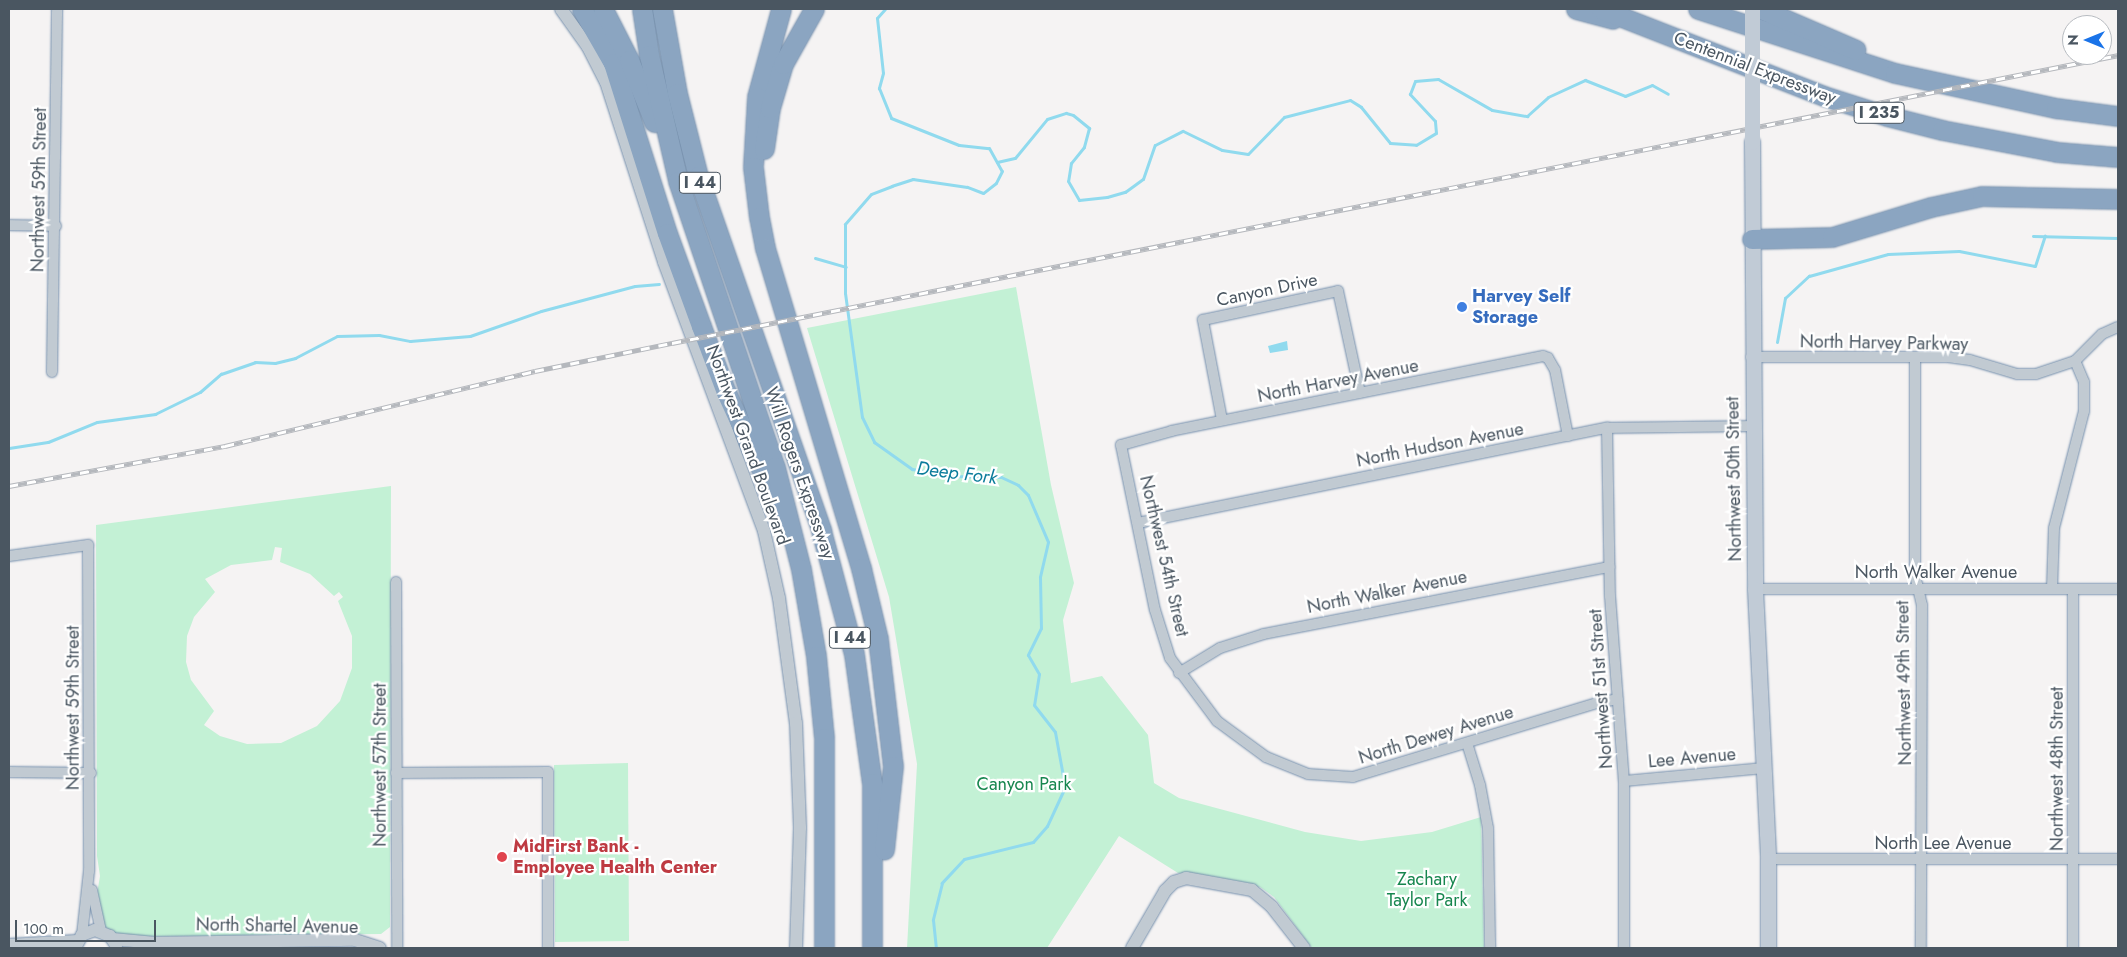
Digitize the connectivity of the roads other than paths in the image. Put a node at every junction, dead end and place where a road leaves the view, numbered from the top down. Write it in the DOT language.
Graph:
graph roads {
  1 [pos="57,9"];
  2 [pos="561,9"];
  3 [pos="582,9"];
  4 [pos="603,9"];
  5 [pos="642,9"];
  6 [pos="662,9"];
  7 [pos="781,9"];
  8 [pos="814,9"];
  9 [pos="1576,9"];
  10 [pos="1601,9"];
  11 [pos="1698,9"];
  12 [pos="1752,9"];
  13 [pos="1761,9"];
  14 [pos="1651,28"];
  15 [pos="1934,82"];
  16 [pos="2118,116"];
  17 [pos="2118,157"];
  18 [pos="678,181"];
  19 [pos="2118,199"];
  20 [pos="758,217"];
  21 [pos="9,224"];
  22 [pos="56,226"];
  23 [pos="1752,239"];
  24 [pos="2118,327"];
  25 [pos="1751,357"];
  26 [pos="1915,357"];
  27 [pos="2075,361"];
  28 [pos="52,372"];
  29 [pos="1360,393"];
  30 [pos="1222,420"];
  31 [pos="1752,426"];
  32 [pos="1608,428"];
  33 [pos="1568,436"];
  34 [pos="1121,445"];
  35 [pos="1138,523"];
  36 [pos="794,542"];
  37 [pos="9,556"];
  38 [pos="1610,567"];
  39 [pos="396,582"];
  40 [pos="1918,588"];
  41 [pos="1754,589"];
  42 [pos="2052,589"];
  43 [pos="2073,589"];
  44 [pos="2118,589"];
  45 [pos="1178,673"];
  46 [pos="1618,699"];
  47 [pos="1467,744"];
  48 [pos="1764,768"];
  49 [pos="9,772"];
  50 [pos="396,772"];
  51 [pos="90,773"];
  52 [pos="1624,781"];
  53 [pos="2073,858"];
  54 [pos="2118,858"];
  55 [pos="1768,859"];
  56 [pos="1921,860"];
  57 [pos="89,871"];
  58 [pos="101,931"];
  59 [pos="78,941"];
  60 [pos="115,944"];
  61 [pos="9,945"];
  62 [pos="248,945"];
  63 [pos="380,948"];
  64 [pos="397,948"];
  65 [pos="548,948"];
  66 [pos="796,948"];
  67 [pos="824,948"];
  68 [pos="872,948"];
  69 [pos="1132,948"];
  70 [pos="1304,948"];
  71 [pos="1490,948"];
  72 [pos="1624,948"];
  73 [pos="1768,948"];
  74 [pos="1922,948"];
  75 [pos="2073,948"];
  1 -- 22 [label="street, Northwest 59th Street"];
  2 -- 66 [label="street, Northwest Grand Boulevard"];
  3 -- 36 [label="highway"];
  4 -- 18 [label="highway"];
  5 -- 18 [label="highway, Will Rogers Expressway / I 44"];
  6 -- 68 [label="highway, Will Rogers Expressway / I 44"];
  7 -- 20 [label="highway"];
  8 -- 20 [label="highway"];
  9 -- 14 [label="highway"];
  10 -- 14 [label="highway, Centennial Expressway / I 235"];
  11 -- 15 [label="highway, Centennial Expressway / I 235"];
  12 -- 23 [label="main road, Northwest 50th Street, bridge"];
  13 -- 15 [label="highway"];
  14 -- 17 [label="highway, Centennial Expressway / I 235"];
  15 -- 16 [label="highway, Centennial Expressway / I 235"];
  18 -- 36 [label="highway, Will Rogers Expressway / I 44"];
  19 -- 23 [label="highway"];
  20 -- 68 [label="highway"];
  21 -- 22 [label="street"];
  22 -- 28 [label="street, Northwest 59th Street"];
  23 -- 25 [label="main road, Northwest 50th Street"];
  24 -- 27 [label="street, North Harvey Parkway"];
  25 -- 26 [label="street, North Harvey Parkway"];
  25 -- 31 [label="main road, Northwest 50th Street"];
  26 -- 27 [label="street, North Harvey Parkway"];
  26 -- 40 [label="street, Northwest 49th Street"];
  27 -- 42 [label="street"];
  29 -- 30 [label="street, North Harvey Avenue"];
  29 -- 30 [label="street, Canyon Drive"];
  29 -- 33 [label="street, North Harvey Avenue"];
  30 -- 34 [label="street, North Harvey Avenue"];
  31 -- 32 [label="street, North Hudson Avenue"];
  31 -- 41 [label="main road, Northwest 50th Street"];
  32 -- 33 [label="street, North Hudson Avenue"];
  32 -- 38 [label="street, Northwest 51st Street"];
  33 -- 35 [label="street, North Hudson Avenue"];
  34 -- 35 [label="street, Northwest 54th Street"];
  35 -- 45 [label="street, Northwest 54th Street"];
  36 -- 67 [label="highway, Will Rogers Expressway / I 44"];
  37 -- 51 [label="street, Northwest 59th Street"];
  38 -- 45 [label="street, North Walker Avenue"];
  38 -- 46 [label="street, Northwest 51st Street"];
  39 -- 50 [label="street, Northwest 57th Street"];
  40 -- 41 [label="street, North Walker Avenue"];
  40 -- 42 [label="street, North Walker Avenue"];
  40 -- 56 [label="street, Northwest 49th Street"];
  41 -- 48 [label="main road, Northwest 50th Street"];
  42 -- 43 [label="street, North Walker Avenue"];
  43 -- 44 [label="street, North Walker Avenue"];
  43 -- 53 [label="street, Northwest 48th Street"];
  45 -- 47 [label="street, North Dewey Avenue"];
  46 -- 47 [label="street, North Dewey Avenue"];
  46 -- 52 [label="street, Northwest 51st Street"];
  47 -- 71 [label="street"];
  48 -- 52 [label="street, Lee Avenue"];
  48 -- 55 [label="main road, Northwest 50th Street"];
  49 -- 51 [label="street"];
  50 -- 64 [label="street, Northwest 57th Street"];
  50 -- 65 [label="street"];
  51 -- 57 [label="street, Northwest 59th Street"];
  52 -- 72 [label="street, Northwest 51st Street"];
  53 -- 54 [label="street, North Lee Avenue"];
  53 -- 56 [label="street, North Lee Avenue"];
  53 -- 75 [label="street, Northwest 48th Street"];
  55 -- 56 [label="street, North Lee Avenue"];
  55 -- 73 [label="main road, Northwest 50th Street"];
  56 -- 74 [label="street, Northwest 49th Street"];
  57 -- 58 [label="street, Northwest 59th Street"];
  57 -- 59 [label="street, Northwest 59th Street"];
  58 -- 59 [label="street"];
  58 -- 60 [label="street, North Shartel Avenue"];
  59 -- 61 [label="street"];
  60 -- 62 [label="street, North Shartel Avenue"];
  62 -- 63 [label="street, North Shartel Avenue"];
  69 -- 70 [label="street"];
}
